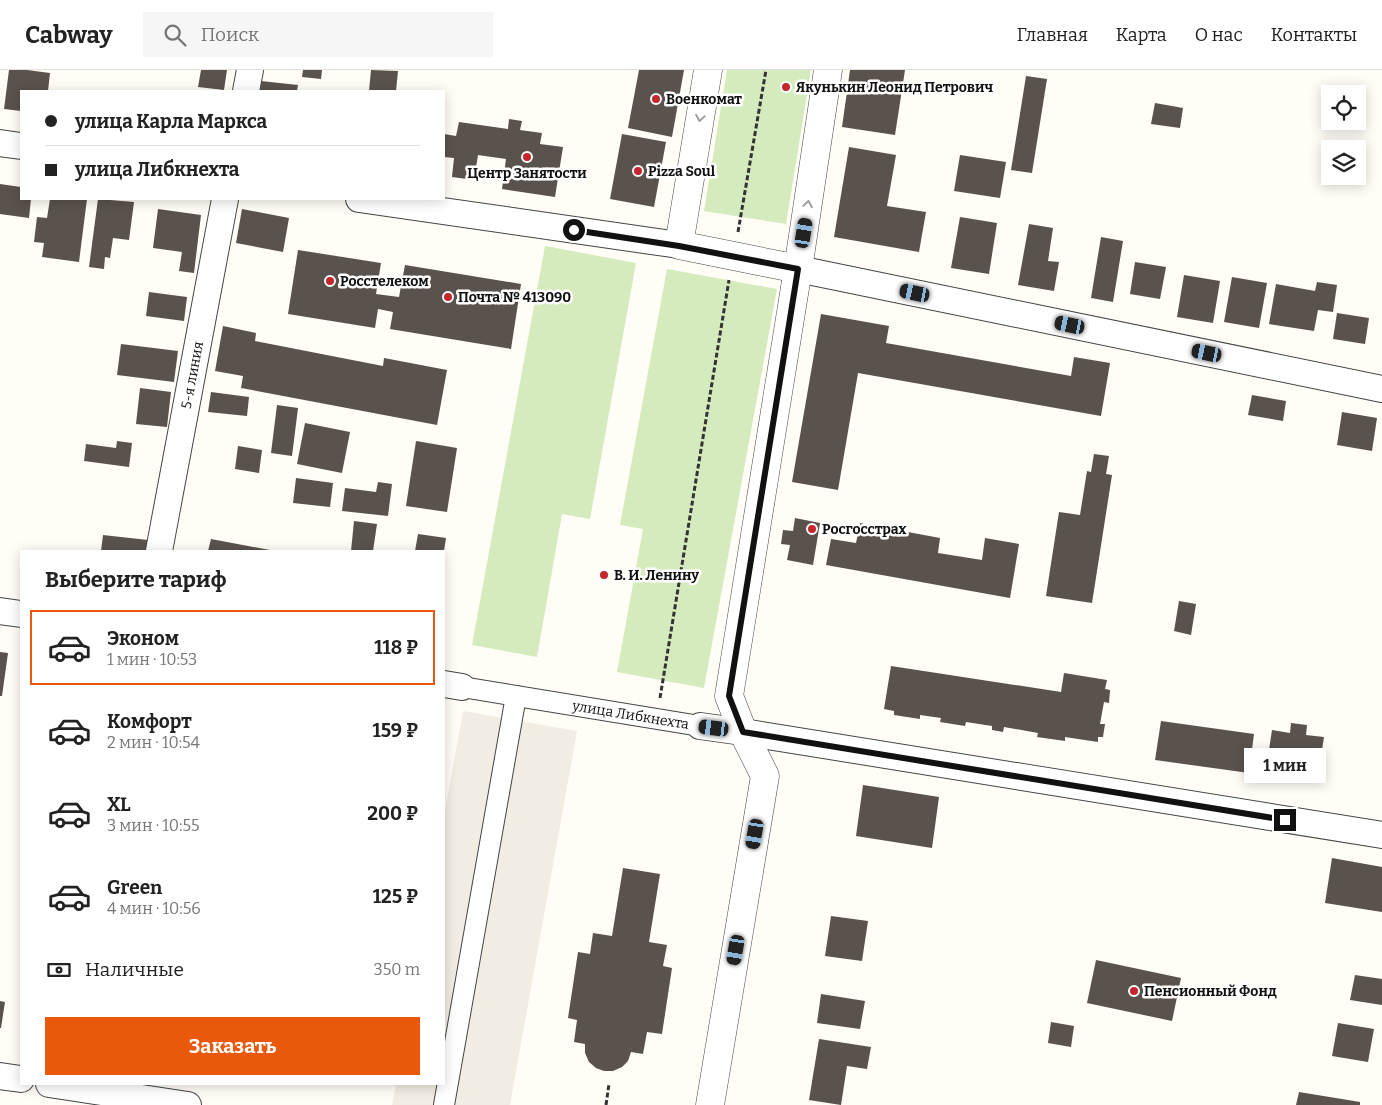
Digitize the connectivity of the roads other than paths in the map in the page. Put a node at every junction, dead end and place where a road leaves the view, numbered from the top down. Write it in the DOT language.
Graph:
graph roads {
  1 [pos="250,70"];
  2 [pos="708,70"];
  3 [pos="828,70"];
  4 [pos="246,90"];
  5 [pos="0,143"];
  6 [pos="20,146"];
  7 [pos="225,200"];
  8 [pos="366,200"];
  9 [pos="679,246"];
  10 [pos="798,269"];
  11 [pos="1382,388"];
  12 [pos="159,550"];
  13 [pos="0,611"];
  14 [pos="20,614"];
  15 [pos="453,686"];
  16 [pos="516,696"];
  17 [pos="700,726"];
  18 [pos="743,732"];
  19 [pos="1382,835"];
  20 [pos="0,1076"];
  21 [pos="20,1079"];
  22 [pos="62,1090"];
  23 [pos="188,1105"];
  24 [pos="444,1105"];
  25 [pos="710,1105"];
  1 -- 4 [label="street"];
  2 -- 9 [label="street, one-way"];
  10 -- 3 [label="street, one-way"];
  5 -- 6 [label="street"];
  7 -- 12 [label="street, 5-я линия"];
  8 -- 9 [label="street"];
  9 -- 10 [label="street"];
  10 -- 11 [label="street"];
  10 -- 18 [label="street"];
  13 -- 14 [label="street"];
  15 -- 16 [label="street, улица Либкнехта"];
  16 -- 17 [label="street, улица Либкнехта"];
  16 -- 24 [label="street"];
  17 -- 18 [label="street, улица Либкнехта"];
  18 -- 19 [label="street, улица Либкнехта"];
  18 -- 25 [label="street"];
  20 -- 21 [label="street"];
  22 -- 23 [label="street"];
}
